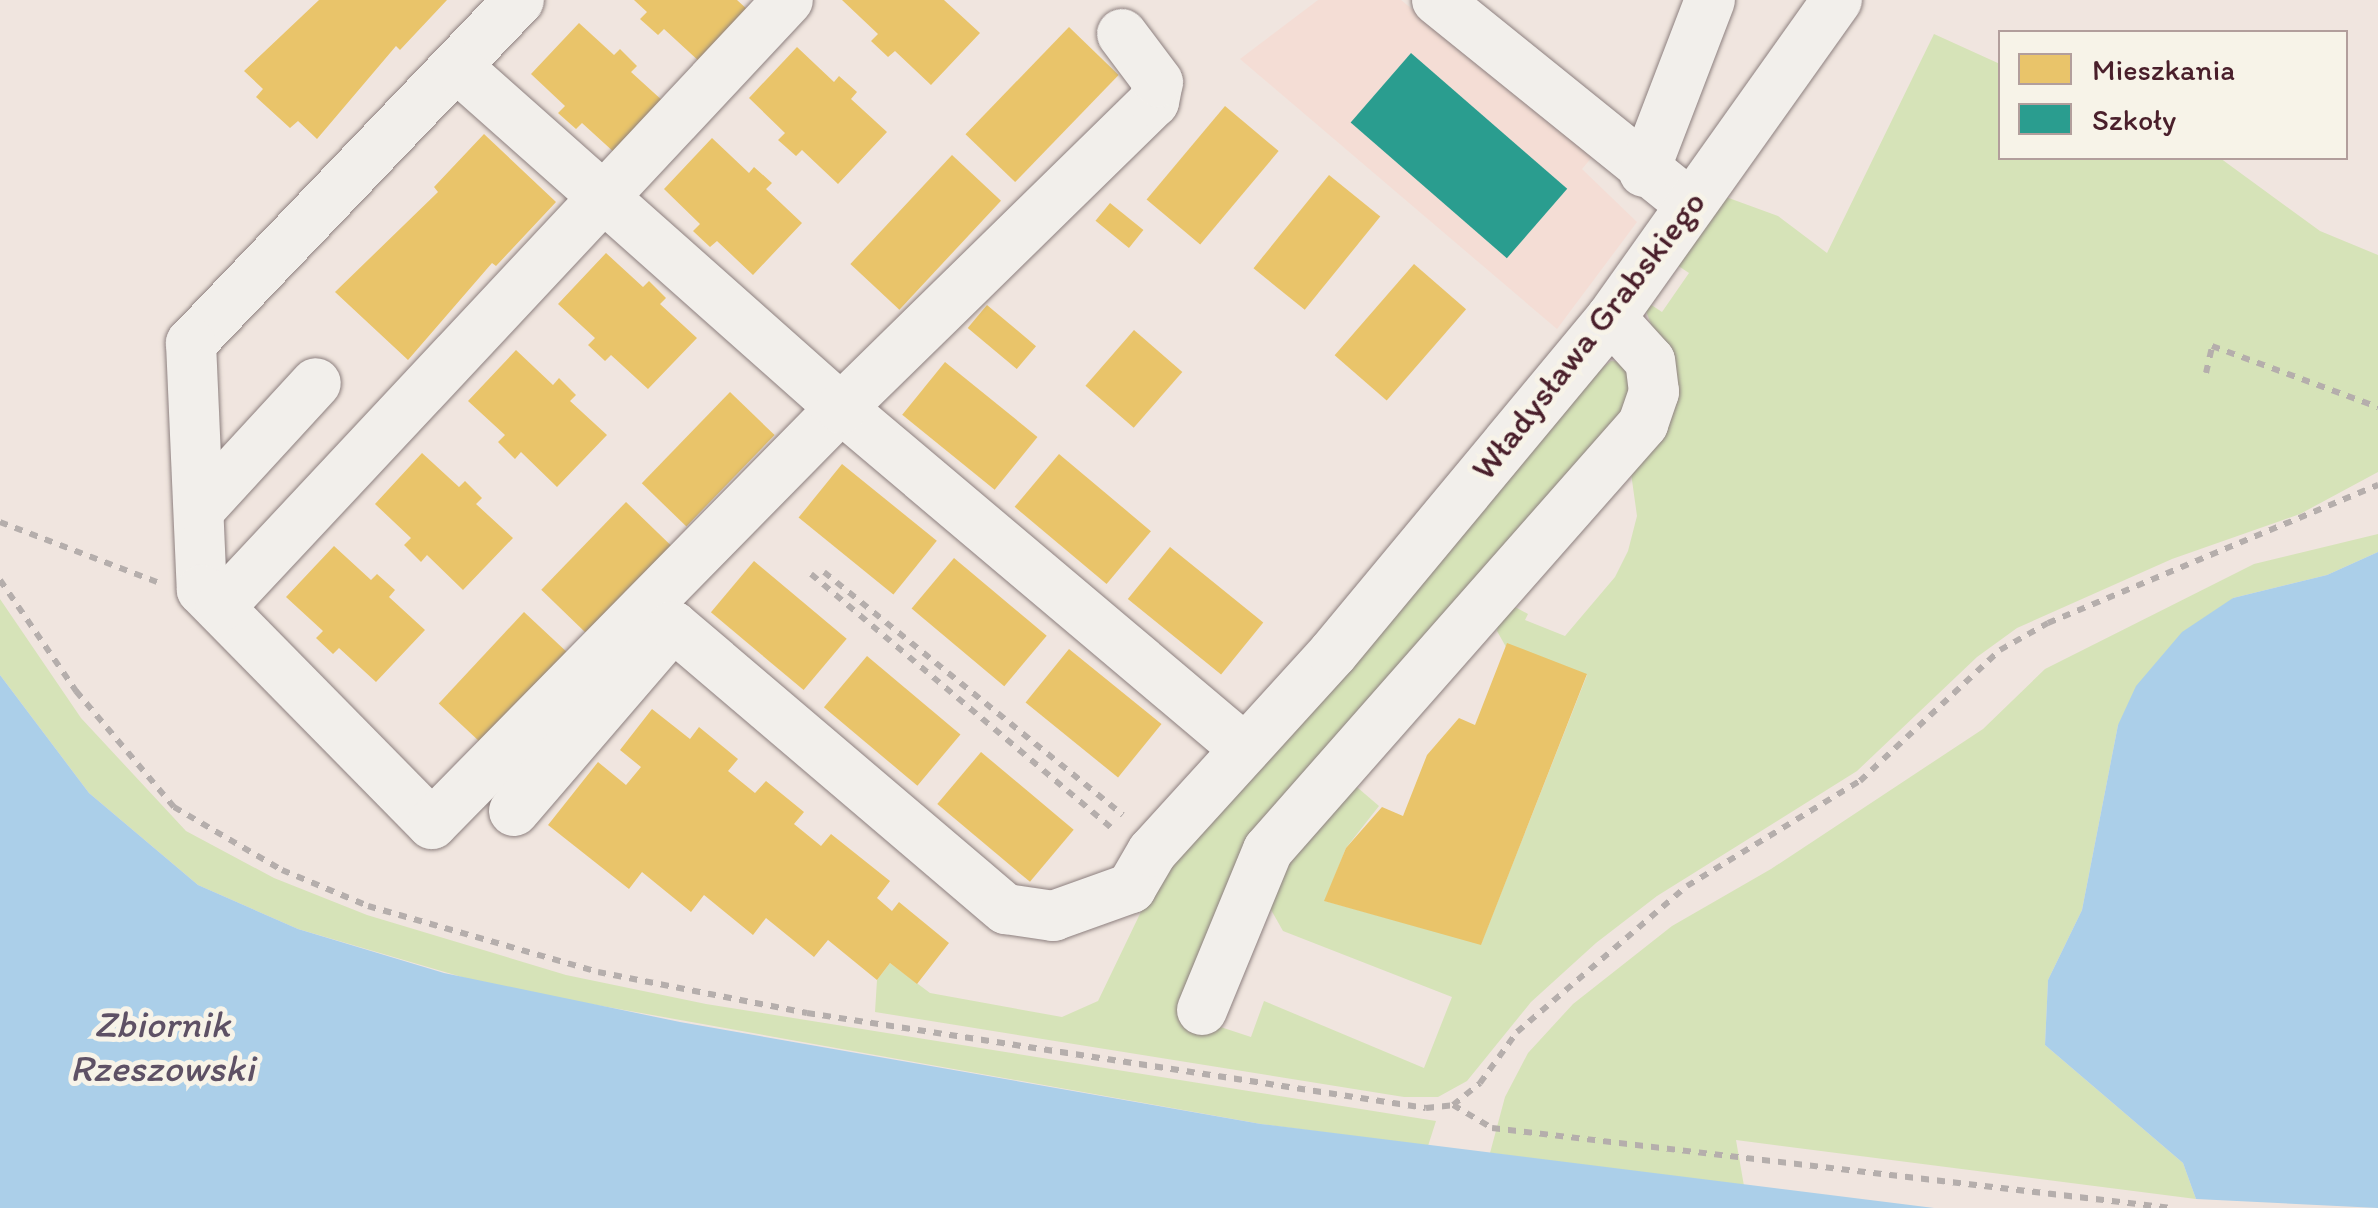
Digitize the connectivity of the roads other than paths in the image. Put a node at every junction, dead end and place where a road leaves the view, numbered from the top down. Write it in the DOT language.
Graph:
graph roads {
  1 [pos="519,0"];
  2 [pos="788,0"];
  3 [pos="1437,0"];
  4 [pos="1710,0"];
  5 [pos="1837,0"];
  6 [pos="1122,34"];
  7 [pos="457,66"];
  8 [pos="1644,172"];
  9 [pos="602,199"];
  10 [pos="1691,205"];
  11 [pos="1611,318"];
  12 [pos="316,383"];
  13 [pos="841,408"];
  14 [pos="276,476"];
  15 [pos="200,509"];
  16 [pos="202,558"];
  17 [pos="220,607"];
  18 [pos="1245,749"];
  19 [pos="514,812"];
  20 [pos="1202,1010"];
  1 -- 7 [label="street"];
  2 -- 9 [label="street"];
  3 -- 8 [label="street"];
  4 -- 8 [label="street"];
  5 -- 10 [label="street, Władysława Grabskiego"];
  6 -- 13 [label="street"];
  7 -- 9 [label="street"];
  7 -- 15 [label="street"];
  8 -- 10 [label="street"];
  9 -- 13 [label="street"];
  9 -- 17 [label="street"];
  10 -- 11 [label="street, Władysława Grabskiego"];
  11 -- 18 [label="street, Władysława Grabskiego"];
  11 -- 20 [label="street"];
  12 -- 15 [label="street"];
  13 -- 17 [label="street"];
  13 -- 18 [label="street"];
  14 -- 16 [label="street"];
  15 -- 16 [label="street"];
  16 -- 17 [label="street"];
  18 -- 19 [label="street, Władysława Grabskiego"];
}
